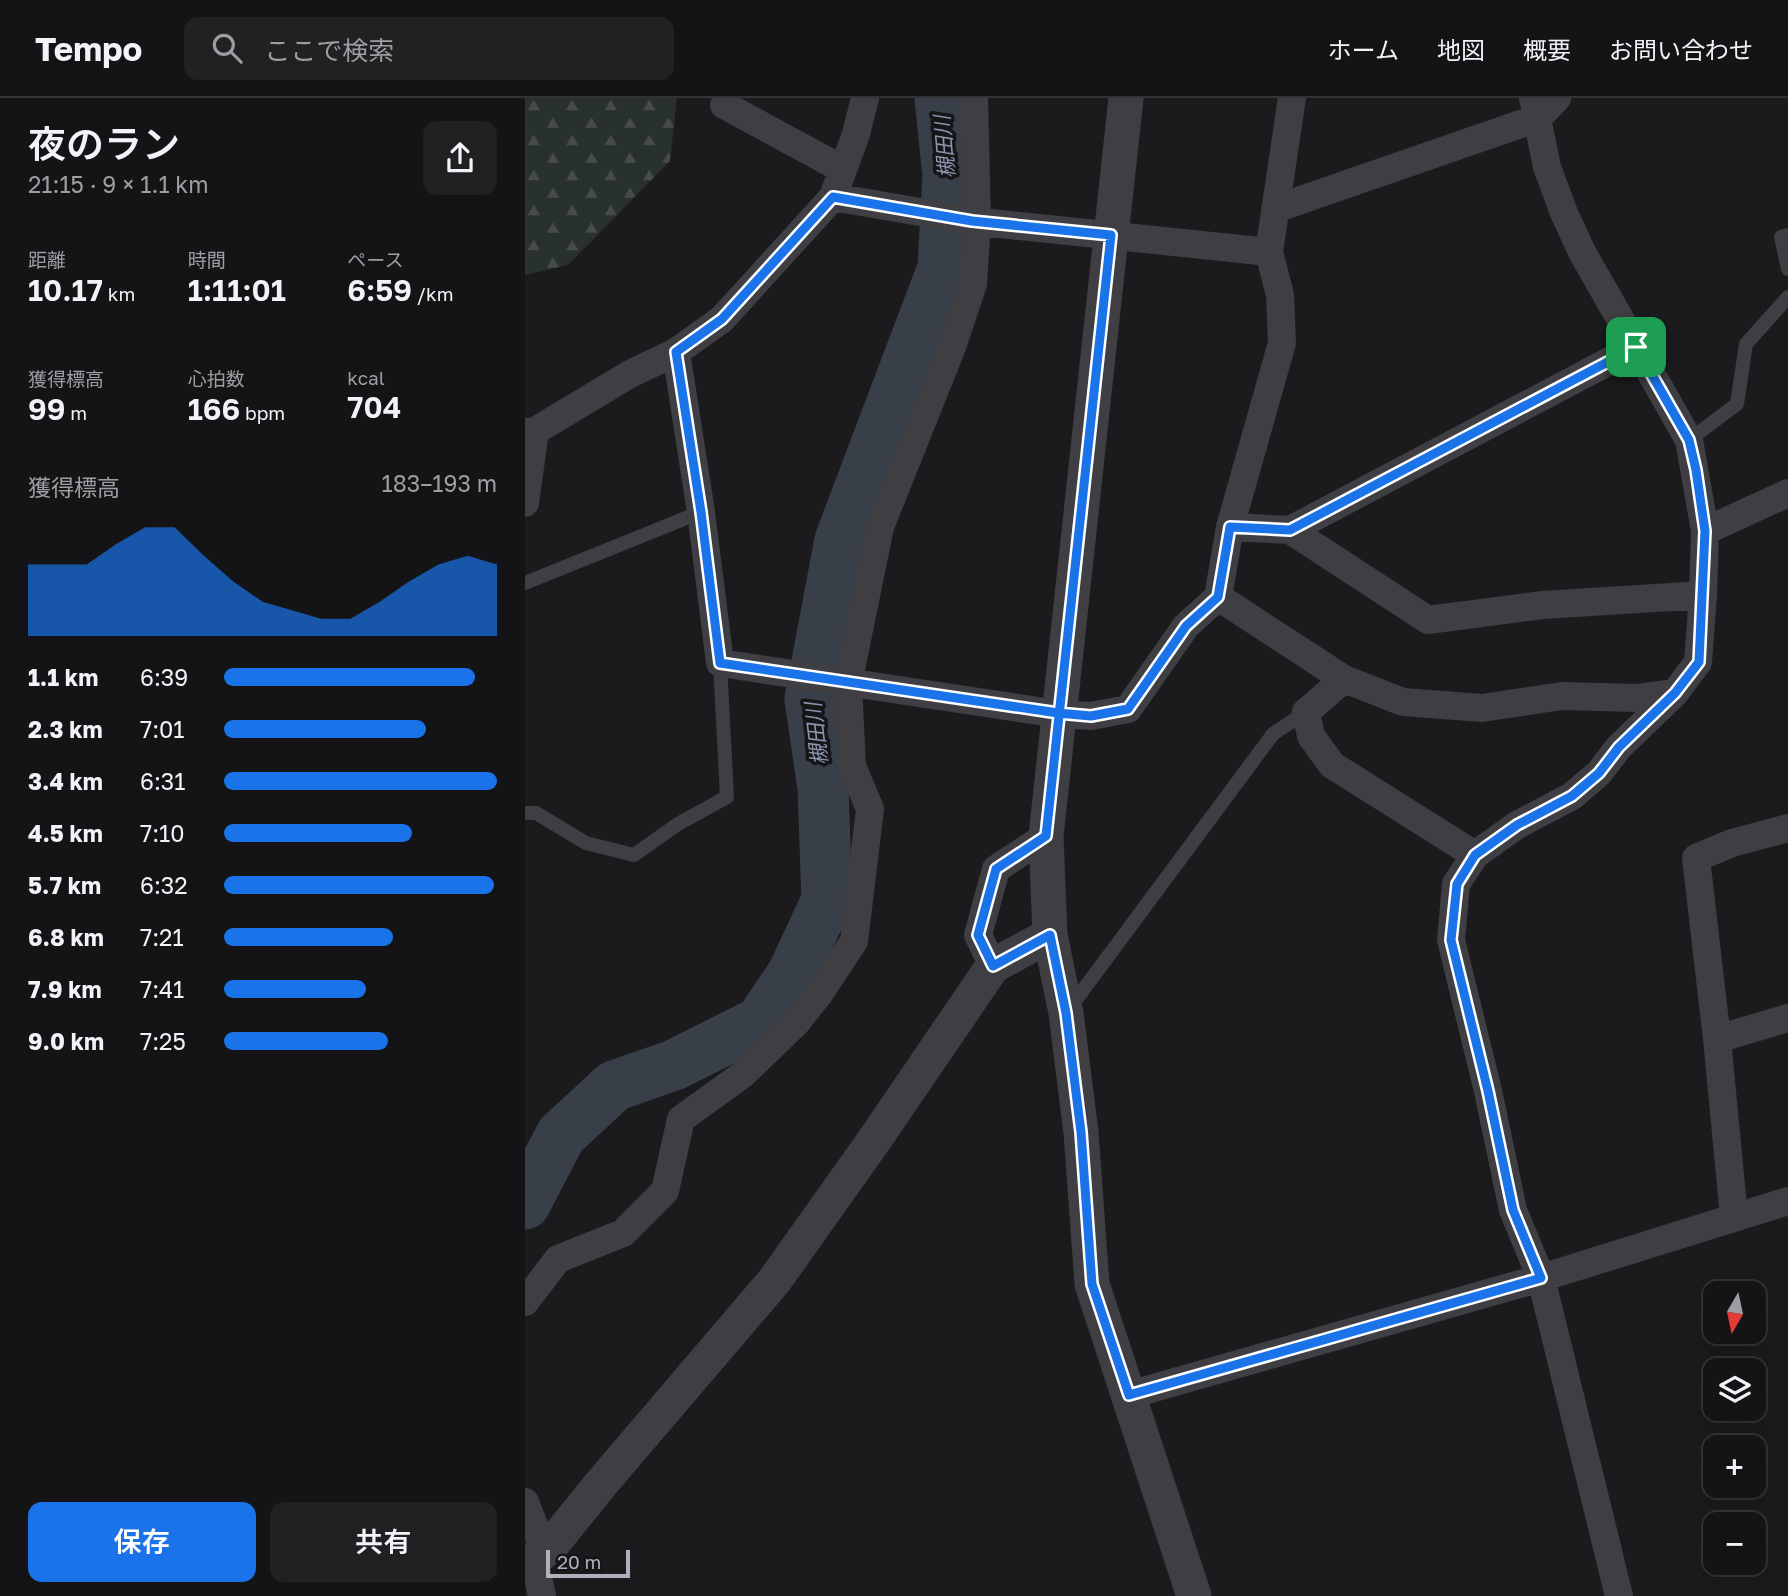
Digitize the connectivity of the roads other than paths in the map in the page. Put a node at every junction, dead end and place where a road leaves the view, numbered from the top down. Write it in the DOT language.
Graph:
graph roads {
  1 [pos="865,98"];
  2 [pos="974,98"];
  3 [pos="1126,98"];
  4 [pos="1292,98"];
  5 [pos="1557,98"];
  6 [pos="724,105"];
  7 [pos="1535,108"];
  8 [pos="842,169"];
  9 [pos="833,197"];
  10 [pos="1275,209"];
  11 [pos="974,222"];
  12 [pos="1111,235"];
  13 [pos="1788,235"];
  14 [pos="1269,252"];
  15 [pos="1788,268"];
  16 [pos="1788,297"];
  17 [pos="1636,347"];
  18 [pos="676,352"];
  19 [pos="530,432"];
  20 [pos="1689,440"];
  21 [pos="1788,494"];
  22 [pos="525,503"];
  23 [pos="701,512"];
  24 [pos="1230,527"];
  25 [pos="1290,530"];
  26 [pos="1705,531"];
  27 [pos="525,583"];
  28 [pos="1703,596"];
  29 [pos="1218,597"];
  30 [pos="720,663"];
  31 [pos="1344,679"];
  32 [pos="837,682"];
  33 [pos="1675,693"];
  34 [pos="1306,712"];
  35 [pos="1058,713"];
  36 [pos="525,813"];
  37 [pos="1788,828"];
  38 [pos="1046,836"];
  39 [pos="1475,855"];
  40 [pos="1050,935"];
  41 [pos="993,966"];
  42 [pos="1066,1013"];
  43 [pos="1788,1018"];
  44 [pos="1717,1039"];
  45 [pos="1788,1201"];
  46 [pos="1734,1217"];
  47 [pos="1541,1278"];
  48 [pos="525,1302"];
  49 [pos="1129,1395"];
  50 [pos="525,1502"];
  51 [pos="534,1558"];
  52 [pos="542,1596"];
  53 [pos="1194,1596"];
  54 [pos="1619,1596"];
  1 -- 8 [label="street"];
  2 -- 11 [label="street"];
  3 -- 12 [label="street"];
  4 -- 10 [label="street"];
  5 -- 7 [label="street"];
  6 -- 8 [label="street"];
  7 -- 10 [label="street"];
  7 -- 17 [label="street"];
  8 -- 9 [label="street"];
  9 -- 11 [label="street"];
  9 -- 18 [label="street"];
  10 -- 14 [label="street"];
  11 -- 12 [label="street"];
  11 -- 32 [label="street"];
  12 -- 14 [label="street"];
  12 -- 35 [label="street"];
  13 -- 15 [label="lane"];
  14 -- 24 [label="street"];
  16 -- 20 [label="lane"];
  17 -- 20 [label="street"];
  17 -- 25 [label="street"];
  18 -- 19 [label="street"];
  18 -- 23 [label="street"];
  19 -- 22 [label="street"];
  20 -- 26 [label="street"];
  21 -- 26 [label="street"];
  23 -- 27 [label="lane"];
  23 -- 30 [label="street"];
  24 -- 25 [label="street"];
  24 -- 29 [label="street"];
  25 -- 28 [label="street"];
  26 -- 28 [label="street"];
  28 -- 33 [label="street"];
  29 -- 31 [label="street"];
  29 -- 35 [label="street"];
  30 -- 32 [label="street"];
  30 -- 36 [label="lane"];
  31 -- 33 [label="street"];
  31 -- 34 [label="street"];
  32 -- 35 [label="street"];
  32 -- 48 [label="street"];
  33 -- 39 [label="street"];
  34 -- 39 [label="street"];
  34 -- 42 [label="lane"];
  35 -- 38 [label="street"];
  37 -- 44 [label="street"];
  38 -- 40 [label="street"];
  38 -- 41 [label="street"];
  39 -- 47 [label="street"];
  40 -- 41 [label="street"];
  40 -- 42 [label="street"];
  41 -- 51 [label="street"];
  42 -- 49 [label="street"];
  43 -- 44 [label="street"];
  44 -- 46 [label="street"];
  45 -- 46 [label="street"];
  46 -- 47 [label="street"];
  47 -- 49 [label="street"];
  47 -- 54 [label="street"];
  49 -- 53 [label="street"];
  50 -- 51 [label="street"];
  51 -- 52 [label="street"];
}
